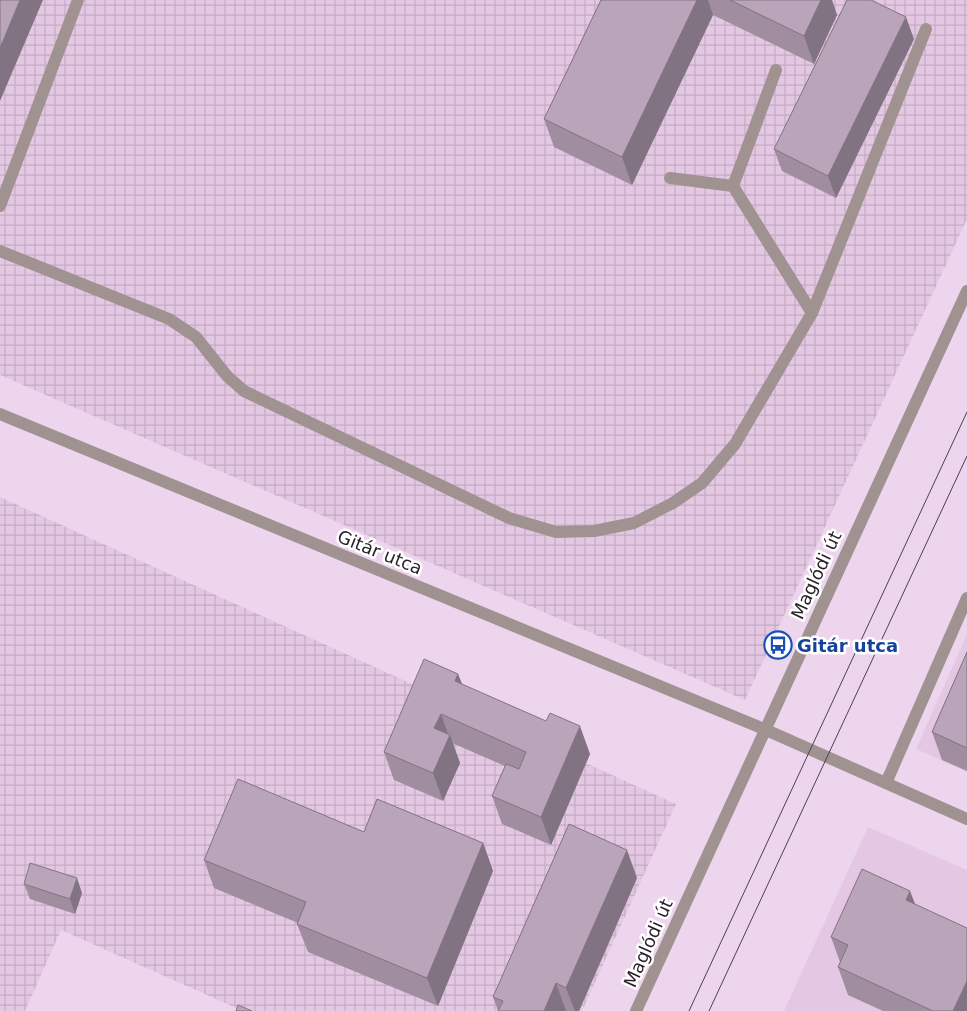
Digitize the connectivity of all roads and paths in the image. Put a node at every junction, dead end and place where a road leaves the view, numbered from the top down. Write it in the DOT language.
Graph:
graph roads {
  1 [pos="78,0"];
  2 [pos="926,29"];
  3 [pos="776,70"];
  4 [pos="670,178"];
  5 [pos="733,186"];
  6 [pos="0,206"];
  7 [pos="0,251"];
  8 [pos="967,291"];
  9 [pos="812,313"];
  10 [pos="0,414"];
  11 [pos="967,598"];
  12 [pos="764,729"];
  13 [pos="886,783"];
  14 [pos="967,819"];
  15 [pos="636,1011"];
  1 -- 6 [label="street"];
  2 -- 9 [label="street"];
  3 -- 5 [label="street"];
  4 -- 5 [label="street"];
  5 -- 9 [label="street"];
  7 -- 9 [label="street"];
  8 -- 12 [label="street, Maglódi út"];
  10 -- 12 [label="street, Gitár utca"];
  11 -- 13 [label="street"];
  12 -- 13 [label="street, Gitár utca"];
  12 -- 15 [label="street, Maglódi út"];
  13 -- 14 [label="street, Gitár utca"];
}
